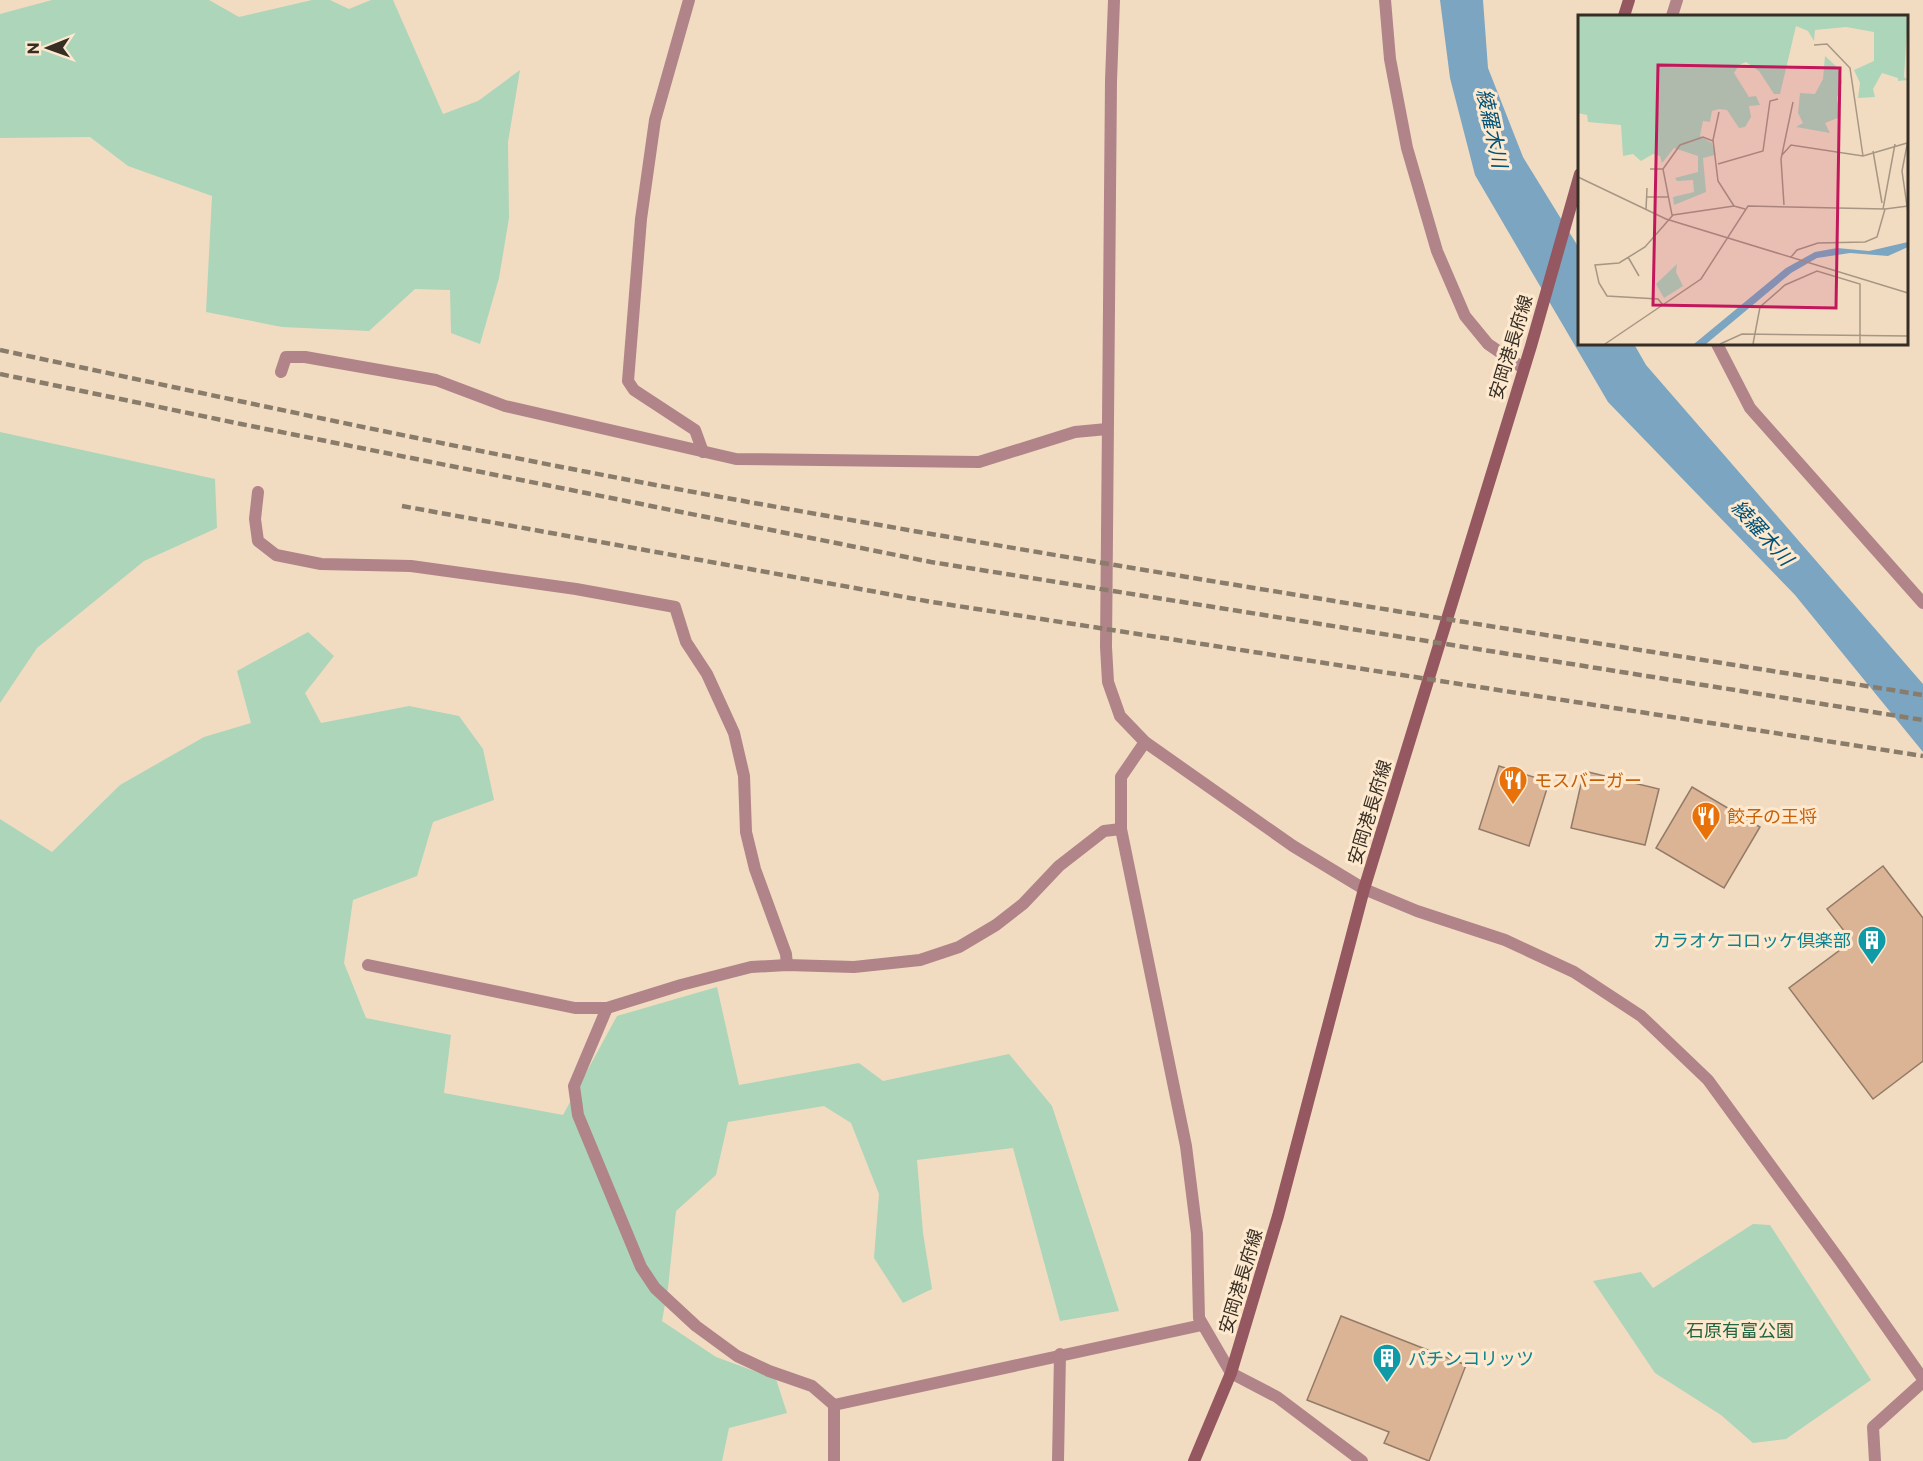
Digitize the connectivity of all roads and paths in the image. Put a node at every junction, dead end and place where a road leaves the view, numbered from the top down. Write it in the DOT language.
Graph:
graph roads {
  1 [pos="689,0"];
  2 [pos="1114,0"];
  3 [pos="1385,0"];
  4 [pos="1629,0"];
  5 [pos="1677,0"];
  6 [pos="1624,15"];
  7 [pos="1672,15"];
  8 [pos="1578,181"];
  9 [pos="1718,345"];
  10 [pos="1523,368"];
  11 [pos="281,372"];
  12 [pos="1107,429"];
  13 [pos="703,452"];
  14 [pos="258,492"];
  15 [pos="1923,603"];
  16 [pos="1145,742"];
  17 [pos="1121,829"];
  18 [pos="1364,889"];
  19 [pos="369,965"];
  20 [pos="787,965"];
  21 [pos="607,1008"];
  22 [pos="1202,1325"];
  23 [pos="1060,1354"];
  24 [pos="1231,1373"];
  25 [pos="1923,1380"];
  26 [pos="834,1405"];
  27 [pos="834,1461"];
  28 [pos="1058,1461"];
  29 [pos="1194,1461"];
  30 [pos="1362,1461"];
  31 [pos="1875,1461"];
  1 -- 13 [label="street"];
  2 -- 12 [label="street"];
  3 -- 10 [label="street"];
  4 -- 6 [label="main road"];
  5 -- 7 [label="street"];
  8 -- 10 [label="main road, 安岡港長府線"];
  9 -- 15 [label="street"];
  10 -- 18 [label="main road, 安岡港長府線"];
  11 -- 13 [label="street"];
  12 -- 13 [label="street"];
  12 -- 16 [label="street"];
  14 -- 20 [label="street"];
  16 -- 17 [label="street"];
  16 -- 18 [label="street"];
  17 -- 20 [label="street"];
  17 -- 22 [label="street"];
  18 -- 24 [label="main road, 安岡港長府線"];
  18 -- 25 [label="street"];
  19 -- 21 [label="street"];
  20 -- 21 [label="street"];
  21 -- 26 [label="street"];
  22 -- 23 [label="street"];
  22 -- 24 [label="street"];
  23 -- 26 [label="street"];
  23 -- 28 [label="street"];
  24 -- 29 [label="main road, 安岡港長府線"];
  24 -- 30 [label="street"];
  25 -- 31 [label="street"];
  26 -- 27 [label="street"];
}
